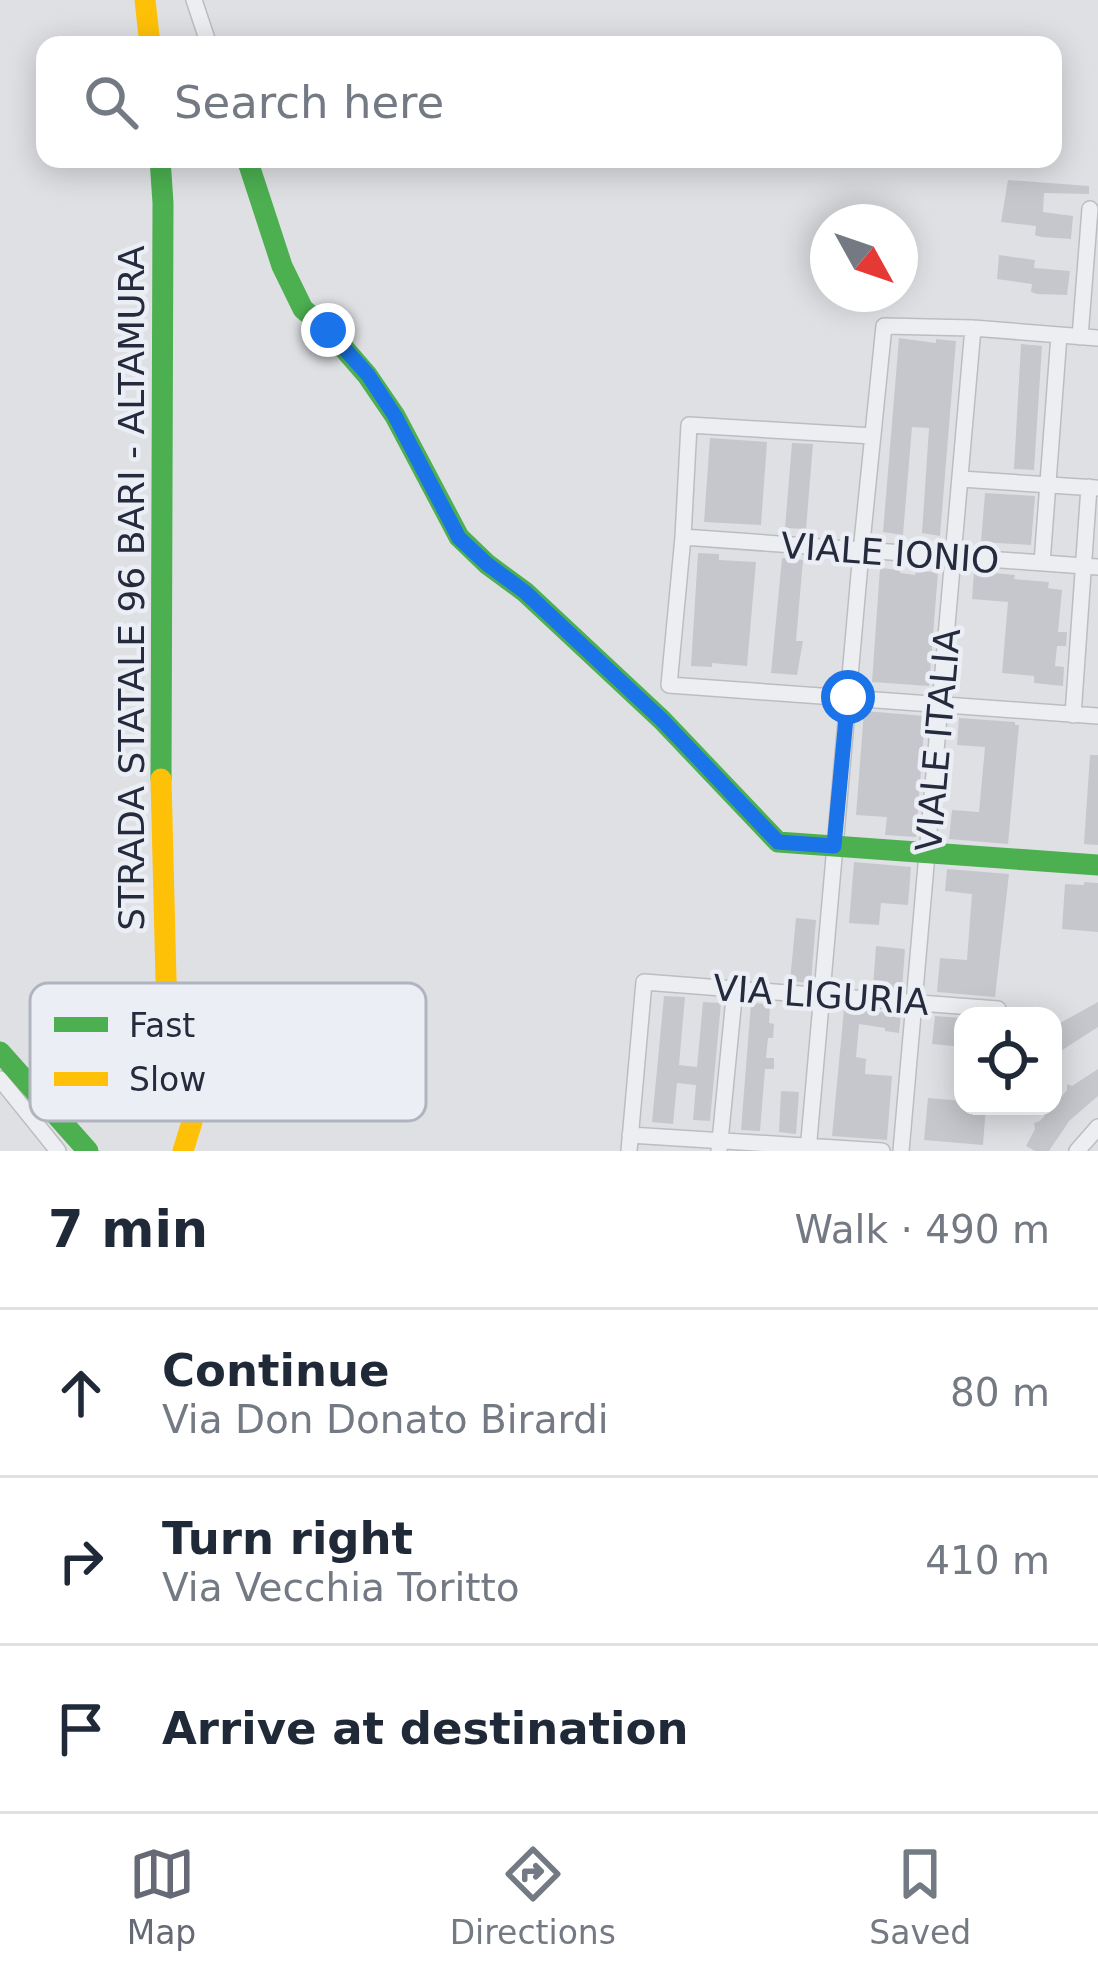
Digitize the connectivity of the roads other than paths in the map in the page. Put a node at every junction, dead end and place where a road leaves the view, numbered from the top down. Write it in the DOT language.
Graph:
graph roads {
  1 [pos="145,0"];
  2 [pos="194,0"];
  3 [pos="149,36"];
  4 [pos="206,36"];
  5 [pos="160,168"];
  6 [pos="250,168"];
  7 [pos="1090,209"];
  8 [pos="973,328"];
  9 [pos="1059,335"];
  10 [pos="1089,338"];
  11 [pos="873,436"];
  12 [pos="961,478"];
  13 [pos="1048,484"];
  14 [pos="1093,488"];
  15 [pos="682,537"];
  16 [pos="861,552"];
  17 [pos="955,557"];
  18 [pos="1042,563"];
  19 [pos="1091,566"];
  20 [pos="1078,639"];
  21 [pos="1098,640"];
  22 [pos="848,697"];
  23 [pos="941,705"];
  24 [pos="1072,715"];
  25 [pos="1098,716"];
  26 [pos="834,846"];
  27 [pos="926,854"];
  28 [pos="1098,865"];
  29 [pos="167,983"];
  30 [pos="735,988"];
  31 [pos="823,996"];
  32 [pos="915,1002"];
  33 [pos="974,1007"];
  34 [pos="0,1052"];
  35 [pos="0,1079"];
  36 [pos="30,1086"];
  37 [pos="30,1116"];
  38 [pos="34,1121"];
  39 [pos="61,1121"];
  40 [pos="192,1121"];
  41 [pos="1098,1126"];
  42 [pos="629,1143"];
  43 [pos="720,1145"];
  44 [pos="808,1149"];
  45 [pos="58,1151"];
  46 [pos="88,1151"];
  47 [pos="183,1151"];
  48 [pos="882,1151"];
  49 [pos="901,1151"];
  50 [pos="1077,1151"];
  1 -- 3 [label="main road"];
  2 -- 4 [label="street"];
  5 -- 29 [label="main road, STRADA STATALE 96 BARI - ALTAMURA"];
  6 -- 26 [label="main road"];
  7 -- 10 [label="street"];
  8 -- 9 [label="street"];
  8 -- 11 [label="street"];
  8 -- 12 [label="street, VIALE ITALIA"];
  9 -- 10 [label="street"];
  9 -- 13 [label="street"];
  11 -- 15 [label="street"];
  11 -- 16 [label="street"];
  12 -- 13 [label="street"];
  12 -- 17 [label="street, VIALE ITALIA"];
  13 -- 14 [label="street"];
  13 -- 18 [label="street"];
  14 -- 19 [label="street"];
  15 -- 16 [label="street, VIALE IONIO"];
  15 -- 22 [label="street"];
  16 -- 17 [label="street, VIALE IONIO"];
  16 -- 22 [label="street"];
  17 -- 18 [label="street, VIALE IONIO"];
  17 -- 23 [label="street, VIALE ITALIA"];
  18 -- 19 [label="street, VIALE IONIO"];
  19 -- 20 [label="street"];
  20 -- 21 [label="street"];
  20 -- 24 [label="street"];
  22 -- 23 [label="street"];
  22 -- 26 [label="street"];
  23 -- 24 [label="street"];
  23 -- 27 [label="street, VIALE ITALIA"];
  24 -- 25 [label="street"];
  26 -- 27 [label="main road"];
  26 -- 31 [label="street"];
  27 -- 28 [label="main road"];
  27 -- 32 [label="street, VIALE ITALIA"];
  30 -- 31 [label="street, VIA LIGURIA"];
  30 -- 42 [label="street, VIA LIGURIA"];
  30 -- 43 [label="street"];
  31 -- 32 [label="street, VIA LIGURIA"];
  31 -- 44 [label="street"];
  32 -- 33 [label="street, VIA LIGURIA"];
  32 -- 49 [label="street, VIALE ITALIA"];
  34 -- 36 [label="main road"];
  35 -- 37 [label="street"];
  38 -- 45 [label="street"];
  39 -- 46 [label="main road"];
  40 -- 47 [label="main road, STRADA STATALE 96 BARI - ALTAMURA"];
  41 -- 50 [label="street"];
  42 -- 43 [label="street"];
  43 -- 44 [label="street"];
  44 -- 48 [label="street"];
}
